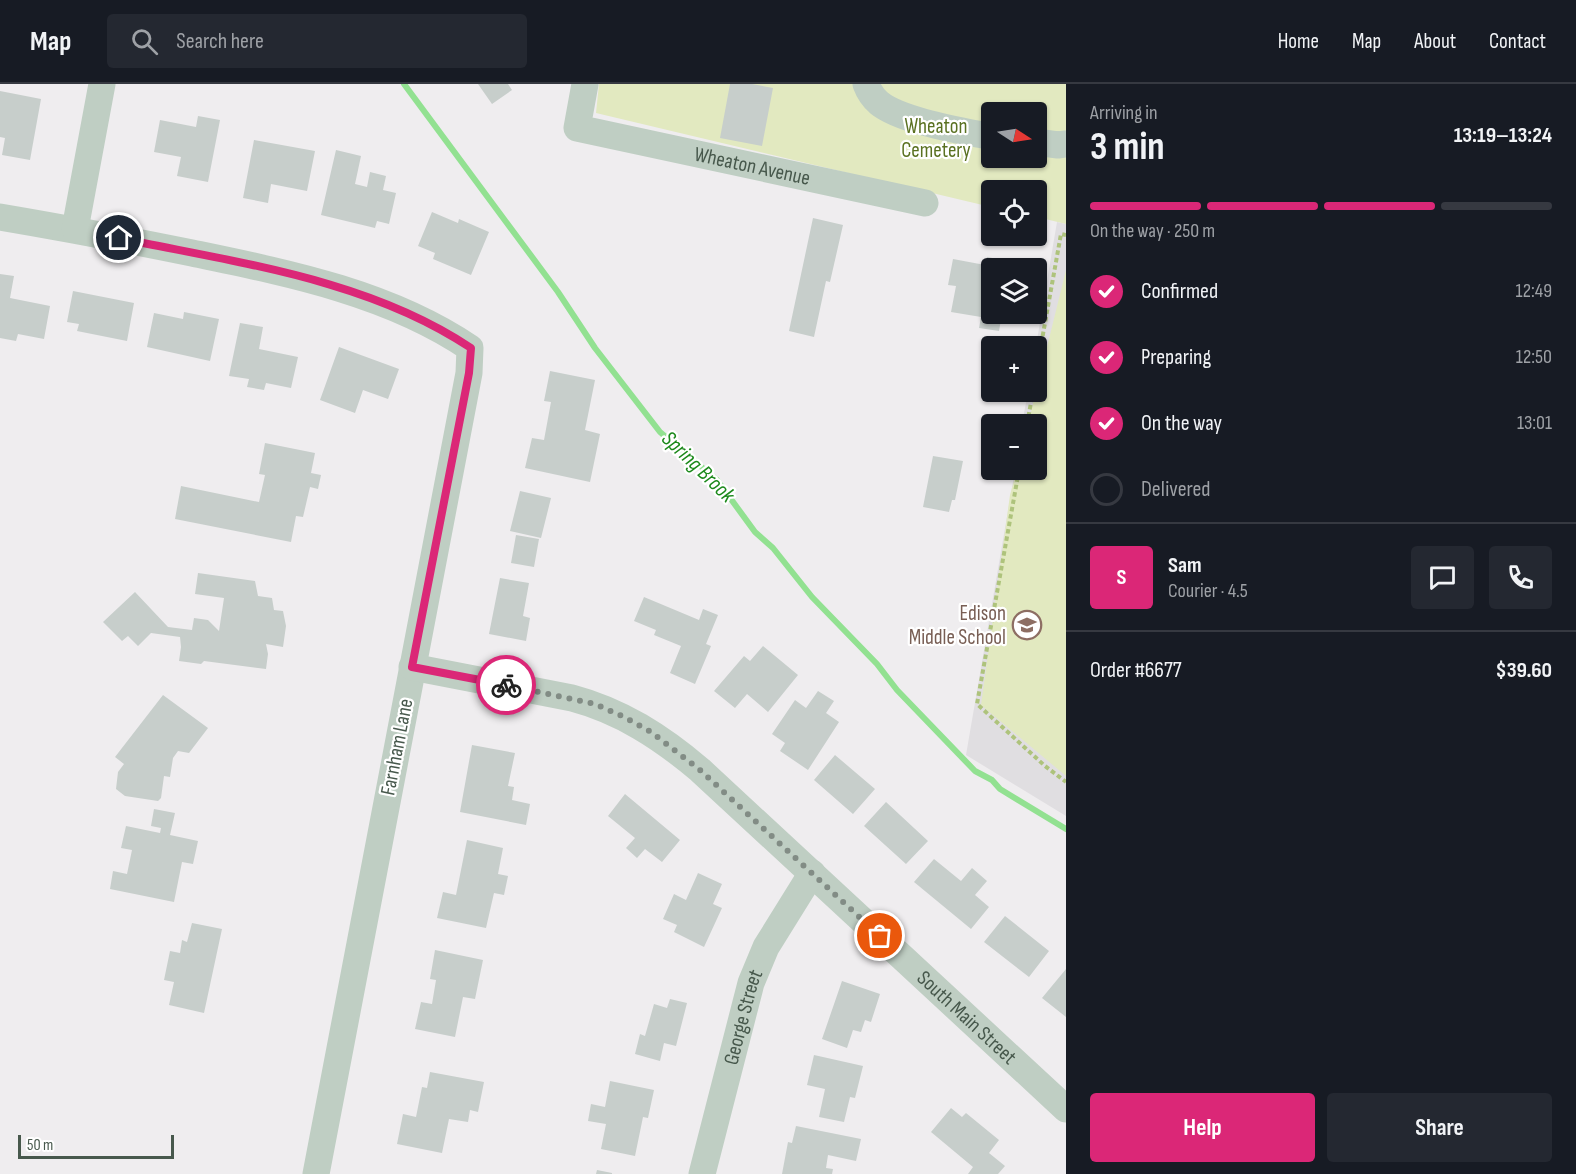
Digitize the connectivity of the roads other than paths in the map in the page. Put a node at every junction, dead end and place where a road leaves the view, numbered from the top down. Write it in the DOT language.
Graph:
graph roads {
  1 [pos="102,84"];
  2 [pos="585,84"];
  3 [pos="866,84"];
  4 [pos="981,134"];
  5 [pos="1047,144"];
  6 [pos="1066,144"];
  7 [pos="925,203"];
  8 [pos="0,217"];
  9 [pos="75,230"];
  10 [pos="412,667"];
  11 [pos="812,873"];
  12 [pos="1066,1110"];
  13 [pos="316,1174"];
  14 [pos="702,1174"];
  1 -- 9 [label="street"];
  2 -- 7 [label="street, Wheaton Avenue"];
  3 -- 4 [label="street"];
  5 -- 6 [label="street"];
  8 -- 9 [label="street"];
  9 -- 10 [label="street, Farnham Lane"];
  10 -- 11 [label="street, South Main Street"];
  10 -- 13 [label="street, Farnham Lane"];
  11 -- 12 [label="street, South Main Street"];
  11 -- 14 [label="street, George Street"];
}
